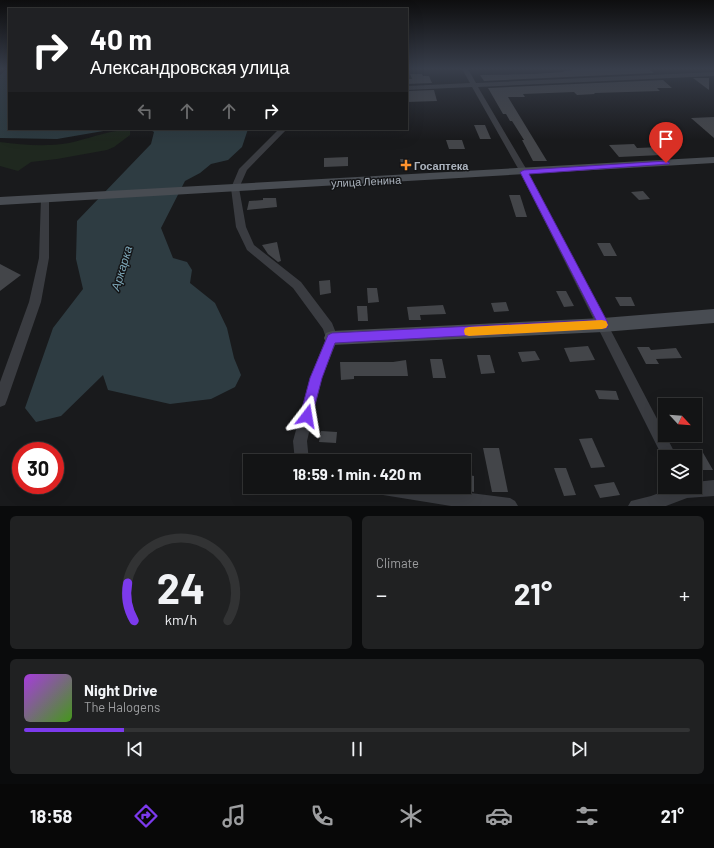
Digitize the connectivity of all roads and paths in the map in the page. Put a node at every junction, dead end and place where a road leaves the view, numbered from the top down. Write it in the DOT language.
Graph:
graph roads {
  1 [pos="479,93"];
  2 [pos="283,130"];
  3 [pos="714,160"];
  4 [pos="524,172"];
  5 [pos="235,188"];
  6 [pos="45,198"];
  7 [pos="0,201"];
  8 [pos="714,316"];
  9 [pos="603,325"];
  10 [pos="332,338"];
  11 [pos="0,400"];
  12 [pos="666,450"];
  13 [pos="301,454"];
  14 [pos="702,488"];
  15 [pos="714,488"];
  16 [pos="418,494"];
  17 [pos="673,494"];
  18 [pos="510,506"];
  19 [pos="636,506"];
  1 -- 4 [label="street"];
  2 -- 5 [label="street"];
  3 -- 4 [label="main road, улица Ленина"];
  4 -- 5 [label="main road, улица Ленина"];
  4 -- 9 [label="street"];
  5 -- 6 [label="main road, улица Ленина"];
  5 -- 10 [label="street"];
  6 -- 7 [label="main road"];
  6 -- 11 [label="street"];
  8 -- 9 [label="main road"];
  9 -- 10 [label="main road"];
  9 -- 12 [label="street"];
  10 -- 13 [label="street"];
  14 -- 15 [label="street"];
  16 -- 18 [label="street"];
  17 -- 19 [label="street"];
}
